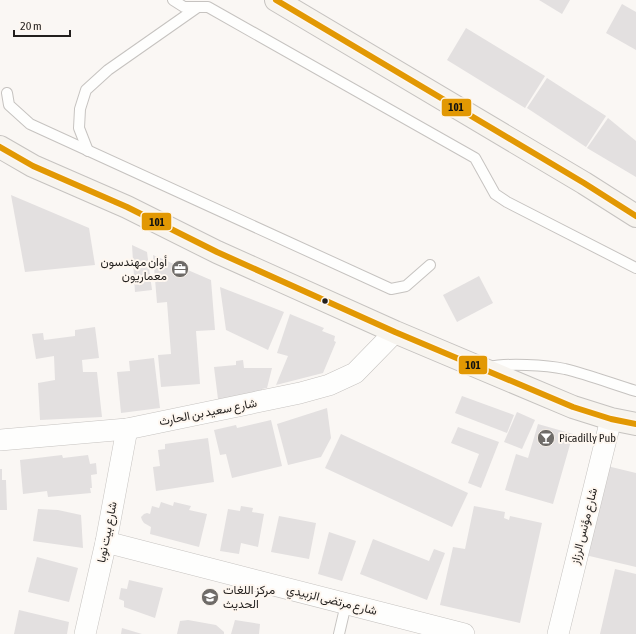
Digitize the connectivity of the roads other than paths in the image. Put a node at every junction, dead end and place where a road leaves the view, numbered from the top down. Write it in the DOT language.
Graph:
graph roads {
  1 [pos="173,0"];
  2 [pos="276,0"];
  3 [pos="198,7"];
  4 [pos="7,93"];
  5 [pos="0,147"];
  6 [pos="88,151"];
  7 [pos="0,162"];
  8 [pos="34,166"];
  9 [pos="636,216"];
  10 [pos="430,265"];
  11 [pos="636,268"];
  12 [pos="395,332"];
  13 [pos="481,368"];
  14 [pos="636,391"];
  15 [pos="611,419"];
  16 [pos="636,424"];
  17 [pos="126,429"];
  18 [pos="0,440"];
  19 [pos="106,542"];
  20 [pos="346,604"];
  21 [pos="85,634"];
  22 [pos="338,634"];
  23 [pos="464,634"];
  24 [pos="558,634"];
  1 -- 3 [label="lane"];
  2 -- 9 [label="main road"];
  3 -- 6 [label="lane"];
  3 -- 11 [label="lane"];
  4 -- 6 [label="lane"];
  5 -- 8 [label="main road"];
  6 -- 10 [label="lane"];
  7 -- 8 [label="main road"];
  8 -- 12 [label="main road"];
  12 -- 13 [label="main road"];
  12 -- 17 [label="street, شارع سعيد بن الحارث"];
  13 -- 14 [label="lane"];
  13 -- 15 [label="main road"];
  15 -- 16 [label="main road"];
  15 -- 24 [label="street, شارع مؤنس الرزاز"];
  17 -- 18 [label="street, شارع سعيد بن الحارث"];
  17 -- 19 [label="street, شارع بيت نوبا"];
  19 -- 20 [label="street, شارع مرتضى الزبيدي"];
  19 -- 21 [label="street, شارع بيت نوبا"];
  20 -- 22 [label="lane"];
  20 -- 23 [label="street, شارع مرتضى الزبيدي"];
}
